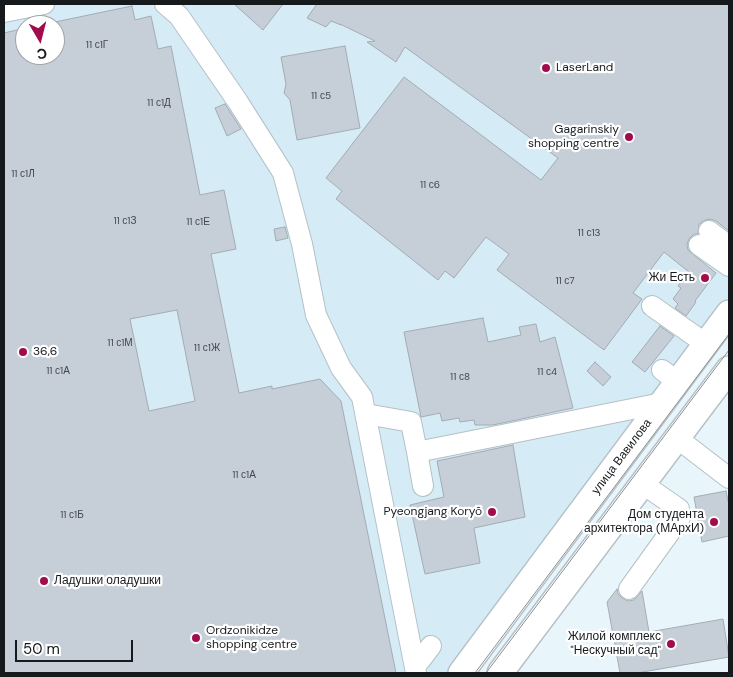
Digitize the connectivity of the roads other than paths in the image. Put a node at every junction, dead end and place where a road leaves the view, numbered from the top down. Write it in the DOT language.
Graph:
graph roads {
  1 [pos="44,4"];
  2 [pos="165,4"];
  3 [pos="4,12"];
  4 [pos="704,238"];
  5 [pos="729,246"];
  6 [pos="729,256"];
  7 [pos="729,266"];
  8 [pos="652,306"];
  9 [pos="729,313"];
  10 [pos="700,333"];
  11 [pos="729,369"];
  12 [pos="656,411"];
  13 [pos="366,414"];
  14 [pos="677,438"];
  15 [pos="417,452"];
  16 [pos="729,478"];
  17 [pos="643,484"];
  18 [pos="424,486"];
  19 [pos="629,589"];
  20 [pos="431,646"];
  21 [pos="416,670"];
  22 [pos="460,673"];
  23 [pos="500,673"];
  1 -- 3 [label="lane"];
  2 -- 13 [label="lane"];
  4 -- 5 [label="lane"];
  4 -- 6 [label="lane"];
  4 -- 7 [label="lane"];
  8 -- 10 [label="lane"];
  9 -- 10 [label="main road, улица Вавилова"];
  10 -- 12 [label="main road, улица Вавилова"];
  11 -- 14 [label="main road"];
  12 -- 14 [label="main road"];
  12 -- 15 [label="lane"];
  12 -- 22 [label="main road, улица Вавилова"];
  13 -- 15 [label="lane"];
  13 -- 21 [label="lane"];
  14 -- 16 [label="lane"];
  14 -- 17 [label="main road"];
  15 -- 18 [label="lane"];
  17 -- 19 [label="lane"];
  17 -- 23 [label="main road"];
  20 -- 21 [label="lane"];
}
